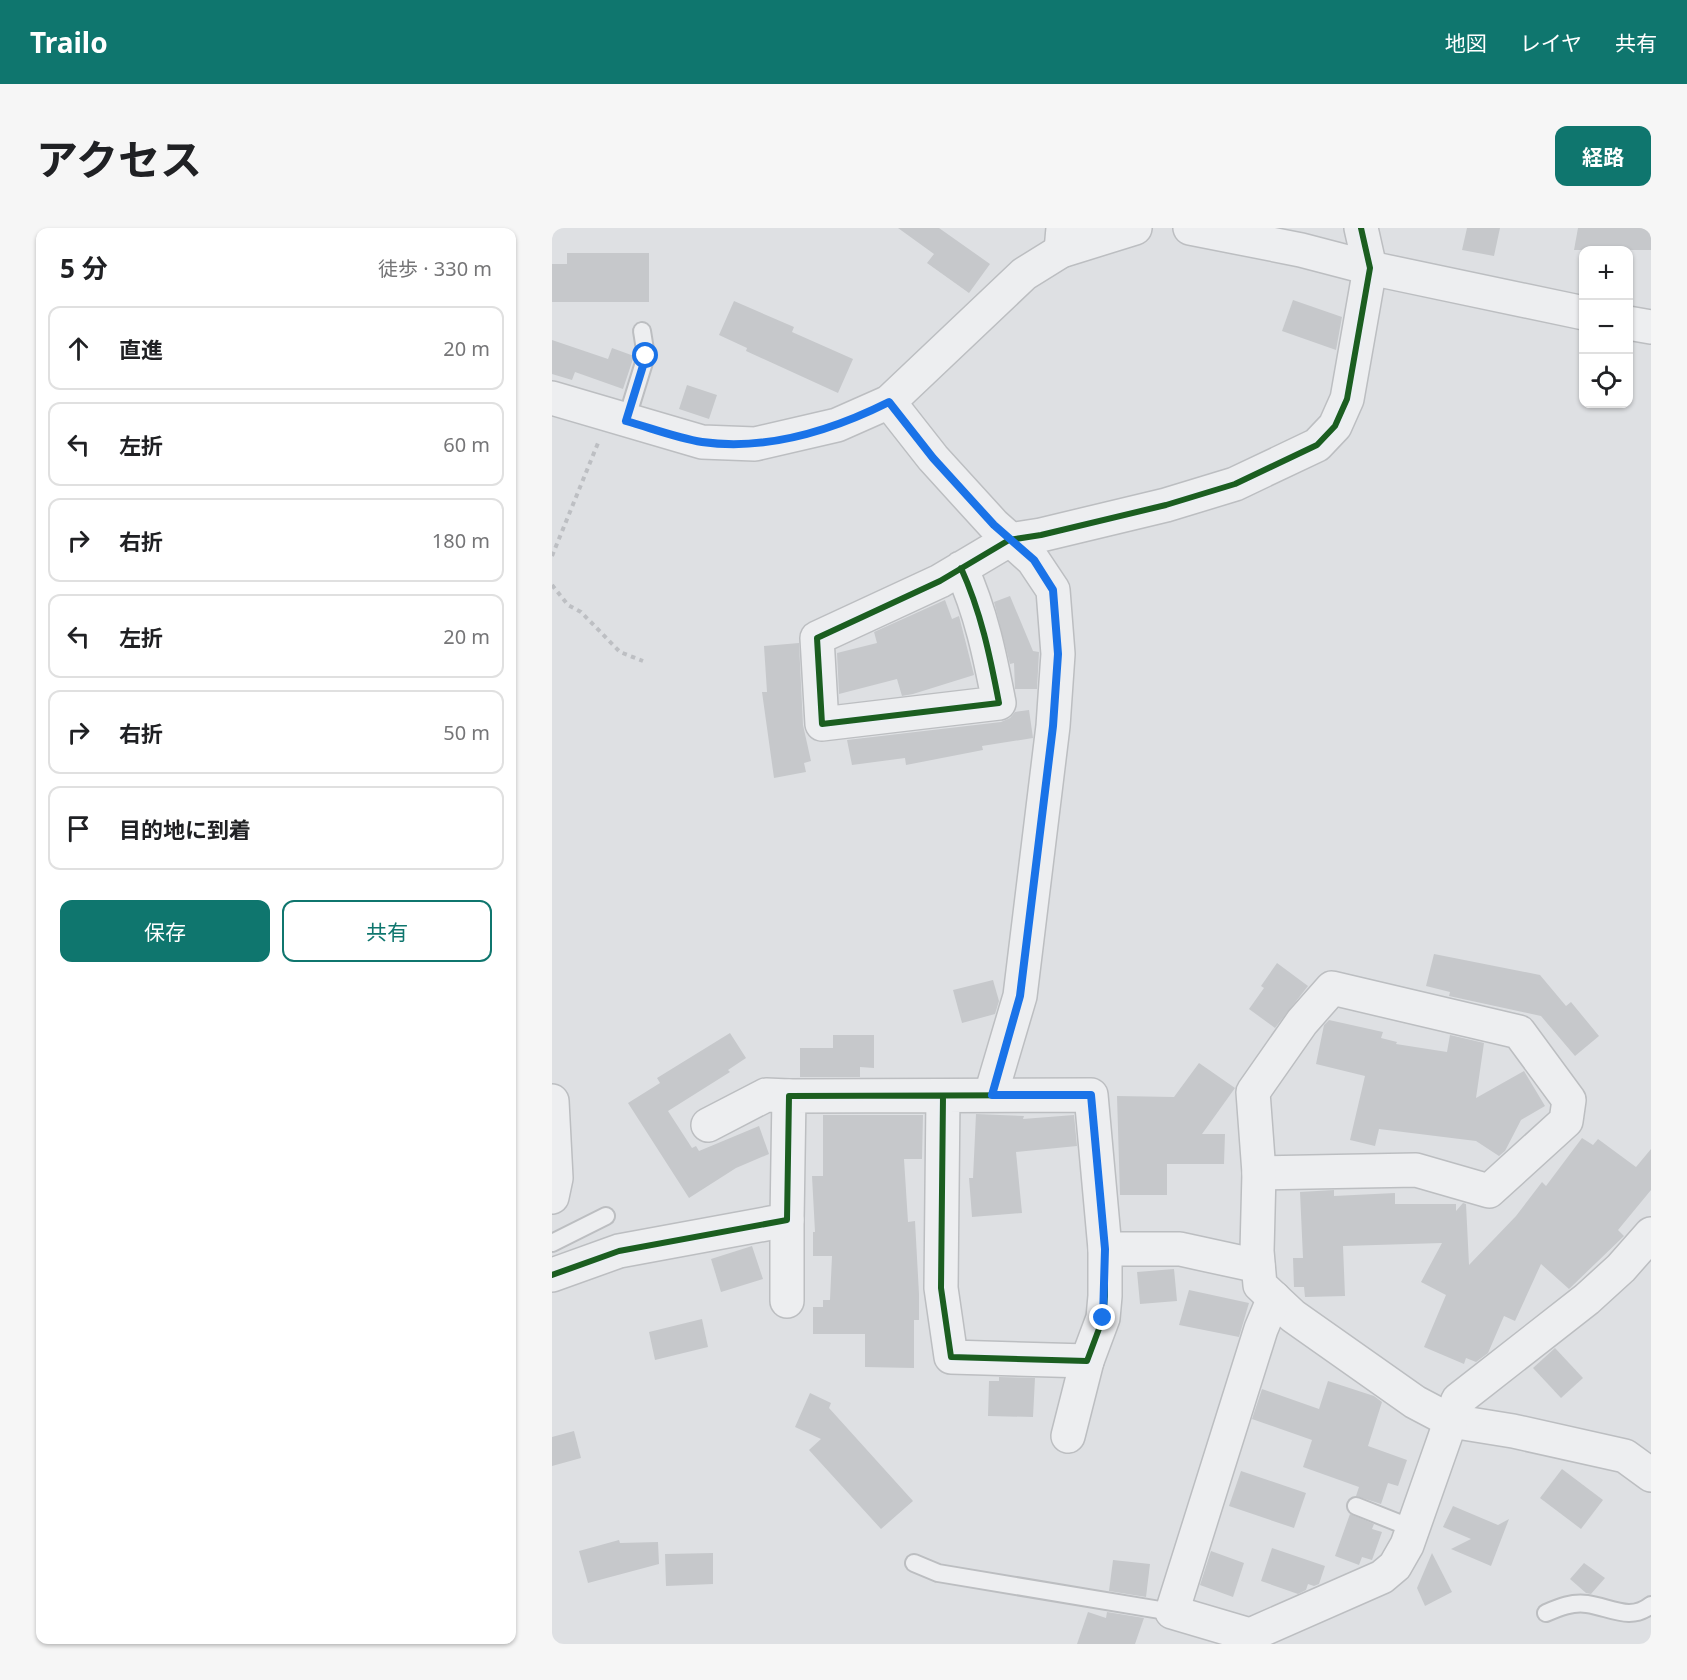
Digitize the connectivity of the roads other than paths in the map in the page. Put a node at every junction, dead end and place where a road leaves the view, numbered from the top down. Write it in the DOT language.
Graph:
graph roads {
  1 [pos="1135,228"];
  2 [pos="1190,228"];
  3 [pos="1361,228"];
  4 [pos="1062,240"];
  5 [pos="1370,268"];
  6 [pos="1579,312"];
  7 [pos="1633,324"];
  8 [pos="1651,327"];
  9 [pos="642,331"];
  10 [pos="552,398"];
  11 [pos="889,402"];
  12 [pos="618,418"];
  13 [pos="1009,540"];
  14 [pos="961,568"];
  15 [pos="992,1095"];
  16 [pos="789,1096"];
  17 [pos="943,1096"];
  18 [pos="552,1101"];
  19 [pos="708,1125"];
  20 [pos="553,1151"];
  21 [pos="1259,1173"];
  22 [pos="552,1197"];
  23 [pos="606,1216"];
  24 [pos="787,1220"];
  25 [pos="1651,1234"];
  26 [pos="552,1243"];
  27 [pos="1105,1249"];
  28 [pos="1258,1266"];
  29 [pos="552,1275"];
  30 [pos="1274,1298"];
  31 [pos="787,1301"];
  32 [pos="1087,1361"];
  33 [pos="1451,1421"];
  34 [pos="1068,1436"];
  35 [pos="1651,1475"];
  36 [pos="1356,1506"];
  37 [pos="1414,1529"];
  38 [pos="914,1563"];
  39 [pos="1651,1605"];
  40 [pos="1172,1612"];
  41 [pos="1546,1613"];
  42 [pos="1249,1640"];
  1 -- 4 [label="street"];
  2 -- 5 [label="street"];
  3 -- 5 [label="street"];
  4 -- 11 [label="street"];
  5 -- 6 [label="street"];
  5 -- 13 [label="street"];
  7 -- 8 [label="street"];
  9 -- 12 [label="lane"];
  10 -- 12 [label="street"];
  11 -- 12 [label="street"];
  11 -- 13 [label="street"];
  13 -- 14 [label="street"];
  13 -- 15 [label="street"];
  14 -- 14 [label="street"];
  15 -- 17 [label="street"];
  15 -- 27 [label="street"];
  16 -- 17 [label="street"];
  16 -- 19 [label="street"];
  16 -- 24 [label="street"];
  17 -- 32 [label="street"];
  18 -- 20 [label="street"];
  20 -- 22 [label="street"];
  21 -- 21 [label="street"];
  21 -- 28 [label="street"];
  23 -- 26 [label="lane"];
  24 -- 29 [label="street"];
  24 -- 31 [label="street"];
  25 -- 33 [label="street"];
  27 -- 28 [label="street"];
  27 -- 32 [label="street"];
  28 -- 30 [label="street"];
  30 -- 33 [label="street"];
  30 -- 40 [label="street"];
  32 -- 34 [label="street"];
  33 -- 35 [label="street"];
  33 -- 37 [label="street"];
  36 -- 37 [label="lane"];
  37 -- 42 [label="street"];
  38 -- 40 [label="lane"];
  39 -- 41 [label="lane"];
  40 -- 42 [label="street"];
}
